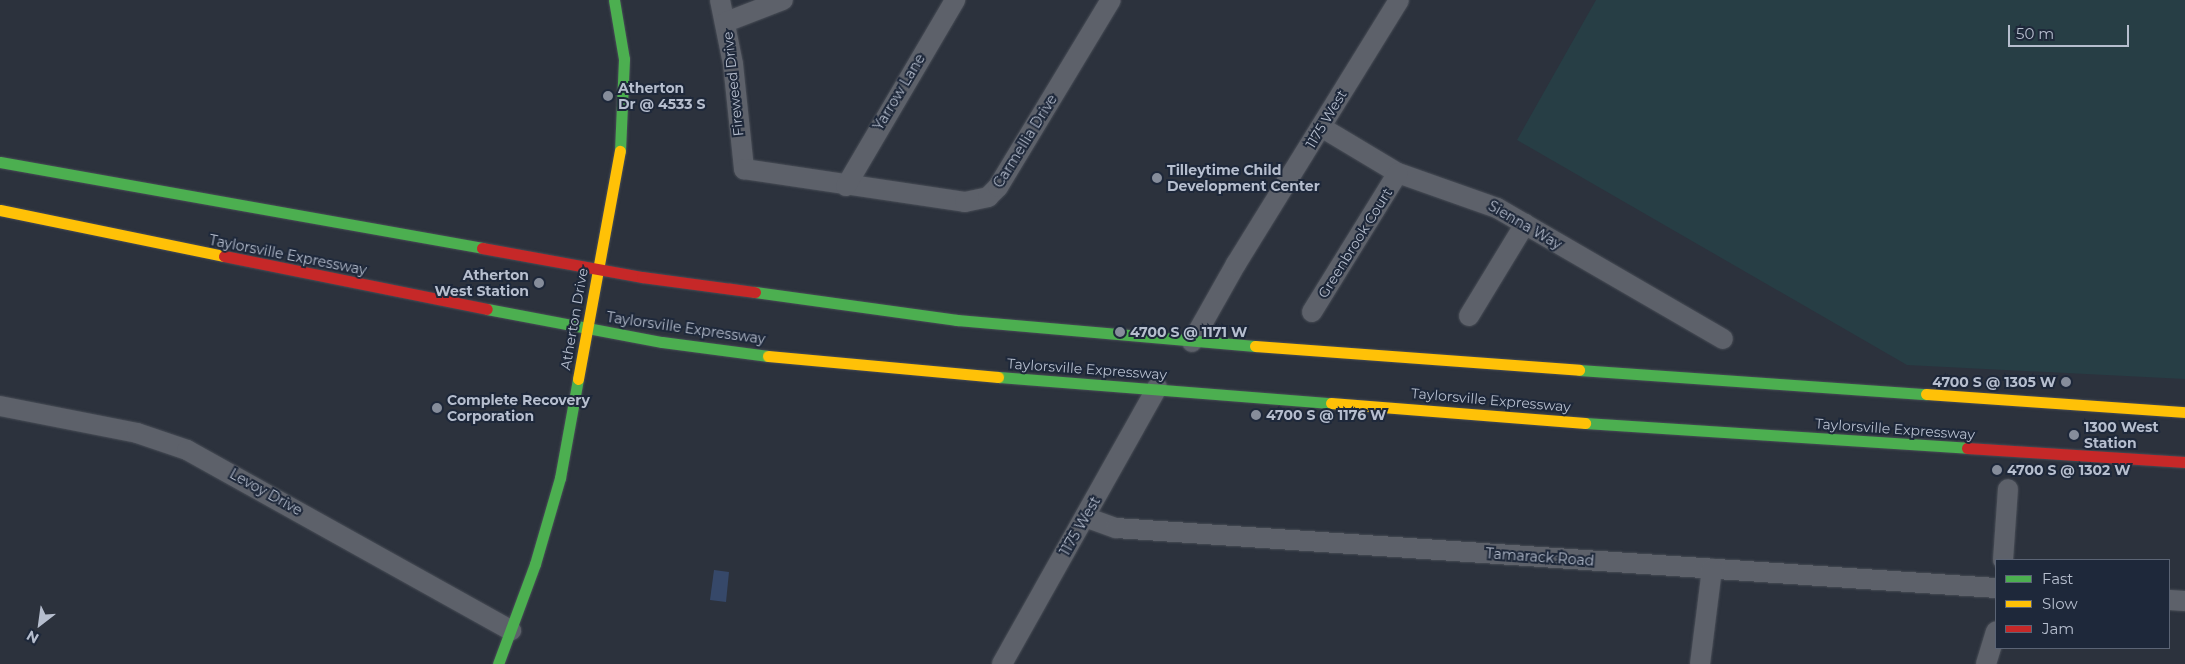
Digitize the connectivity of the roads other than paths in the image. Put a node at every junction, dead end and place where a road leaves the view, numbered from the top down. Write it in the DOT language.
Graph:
graph roads {
  1 [pos="614,0"];
  2 [pos="720,0"];
  3 [pos="784,0"];
  4 [pos="955,0"];
  5 [pos="1111,0"];
  6 [pos="1398,0"];
  7 [pos="726,22"];
  8 [pos="1321,127"];
  9 [pos="0,162"];
  10 [pos="744,169"];
  11 [pos="1398,173"];
  12 [pos="846,186"];
  13 [pos="0,210"];
  14 [pos="1525,224"];
  15 [pos="599,269"];
  16 [pos="1312,312"];
  17 [pos="1469,316"];
  18 [pos="586,328"];
  19 [pos="1723,339"];
  20 [pos="1192,342"];
  21 [pos="1157,388"];
  22 [pos="0,406"];
  23 [pos="2185,412"];
  24 [pos="2185,462"];
  25 [pos="2008,490"];
  26 [pos="1085,517"];
  27 [pos="2003,559"];
  28 [pos="1712,569"];
  29 [pos="1995,588"];
  30 [pos="2170,600"];
  31 [pos="2185,601"];
  32 [pos="511,630"];
  33 [pos="1995,635"];
  34 [pos="498,664"];
  35 [pos="1002,664"];
  36 [pos="1700,664"];
  37 [pos="1986,664"];
  1 -- 15 [label="main road, Atherton Drive"];
  2 -- 7 [label="street, Fireweed Drive"];
  3 -- 7 [label="street"];
  4 -- 12 [label="street, Yarrow Lane"];
  5 -- 12 [label="street, Carmellia Drive"];
  6 -- 8 [label="street, 1175 West"];
  7 -- 10 [label="street, Fireweed Drive"];
  8 -- 11 [label="street, Sienna Way"];
  8 -- 20 [label="street, 1175 West"];
  9 -- 15 [label="main road"];
  10 -- 12 [label="street, Carmellia Drive"];
  11 -- 14 [label="street, Sienna Way"];
  11 -- 16 [label="street, Greenbrook Court"];
  13 -- 18 [label="main road, Taylorsville Expressway"];
  14 -- 17 [label="street"];
  14 -- 19 [label="street, Sienna Way"];
  15 -- 18 [label="main road, Atherton Drive"];
  15 -- 20 [label="main road"];
  18 -- 21 [label="main road, Taylorsville Expressway"];
  18 -- 32 [label="main road, Atherton Drive"];
  20 -- 23 [label="main road"];
  21 -- 24 [label="main road, Taylorsville Expressway"];
  21 -- 26 [label="street, 1175 West"];
  22 -- 32 [label="street, Levoy Drive"];
  25 -- 27 [label="street"];
  26 -- 28 [label="street, Tamarack Road"];
  26 -- 35 [label="street, 1175 West"];
  28 -- 29 [label="street, Tamarack Road"];
  28 -- 36 [label="street"];
  30 -- 31 [label="street"];
  32 -- 34 [label="main road, Atherton Drive"];
  33 -- 37 [label="street"];
}
